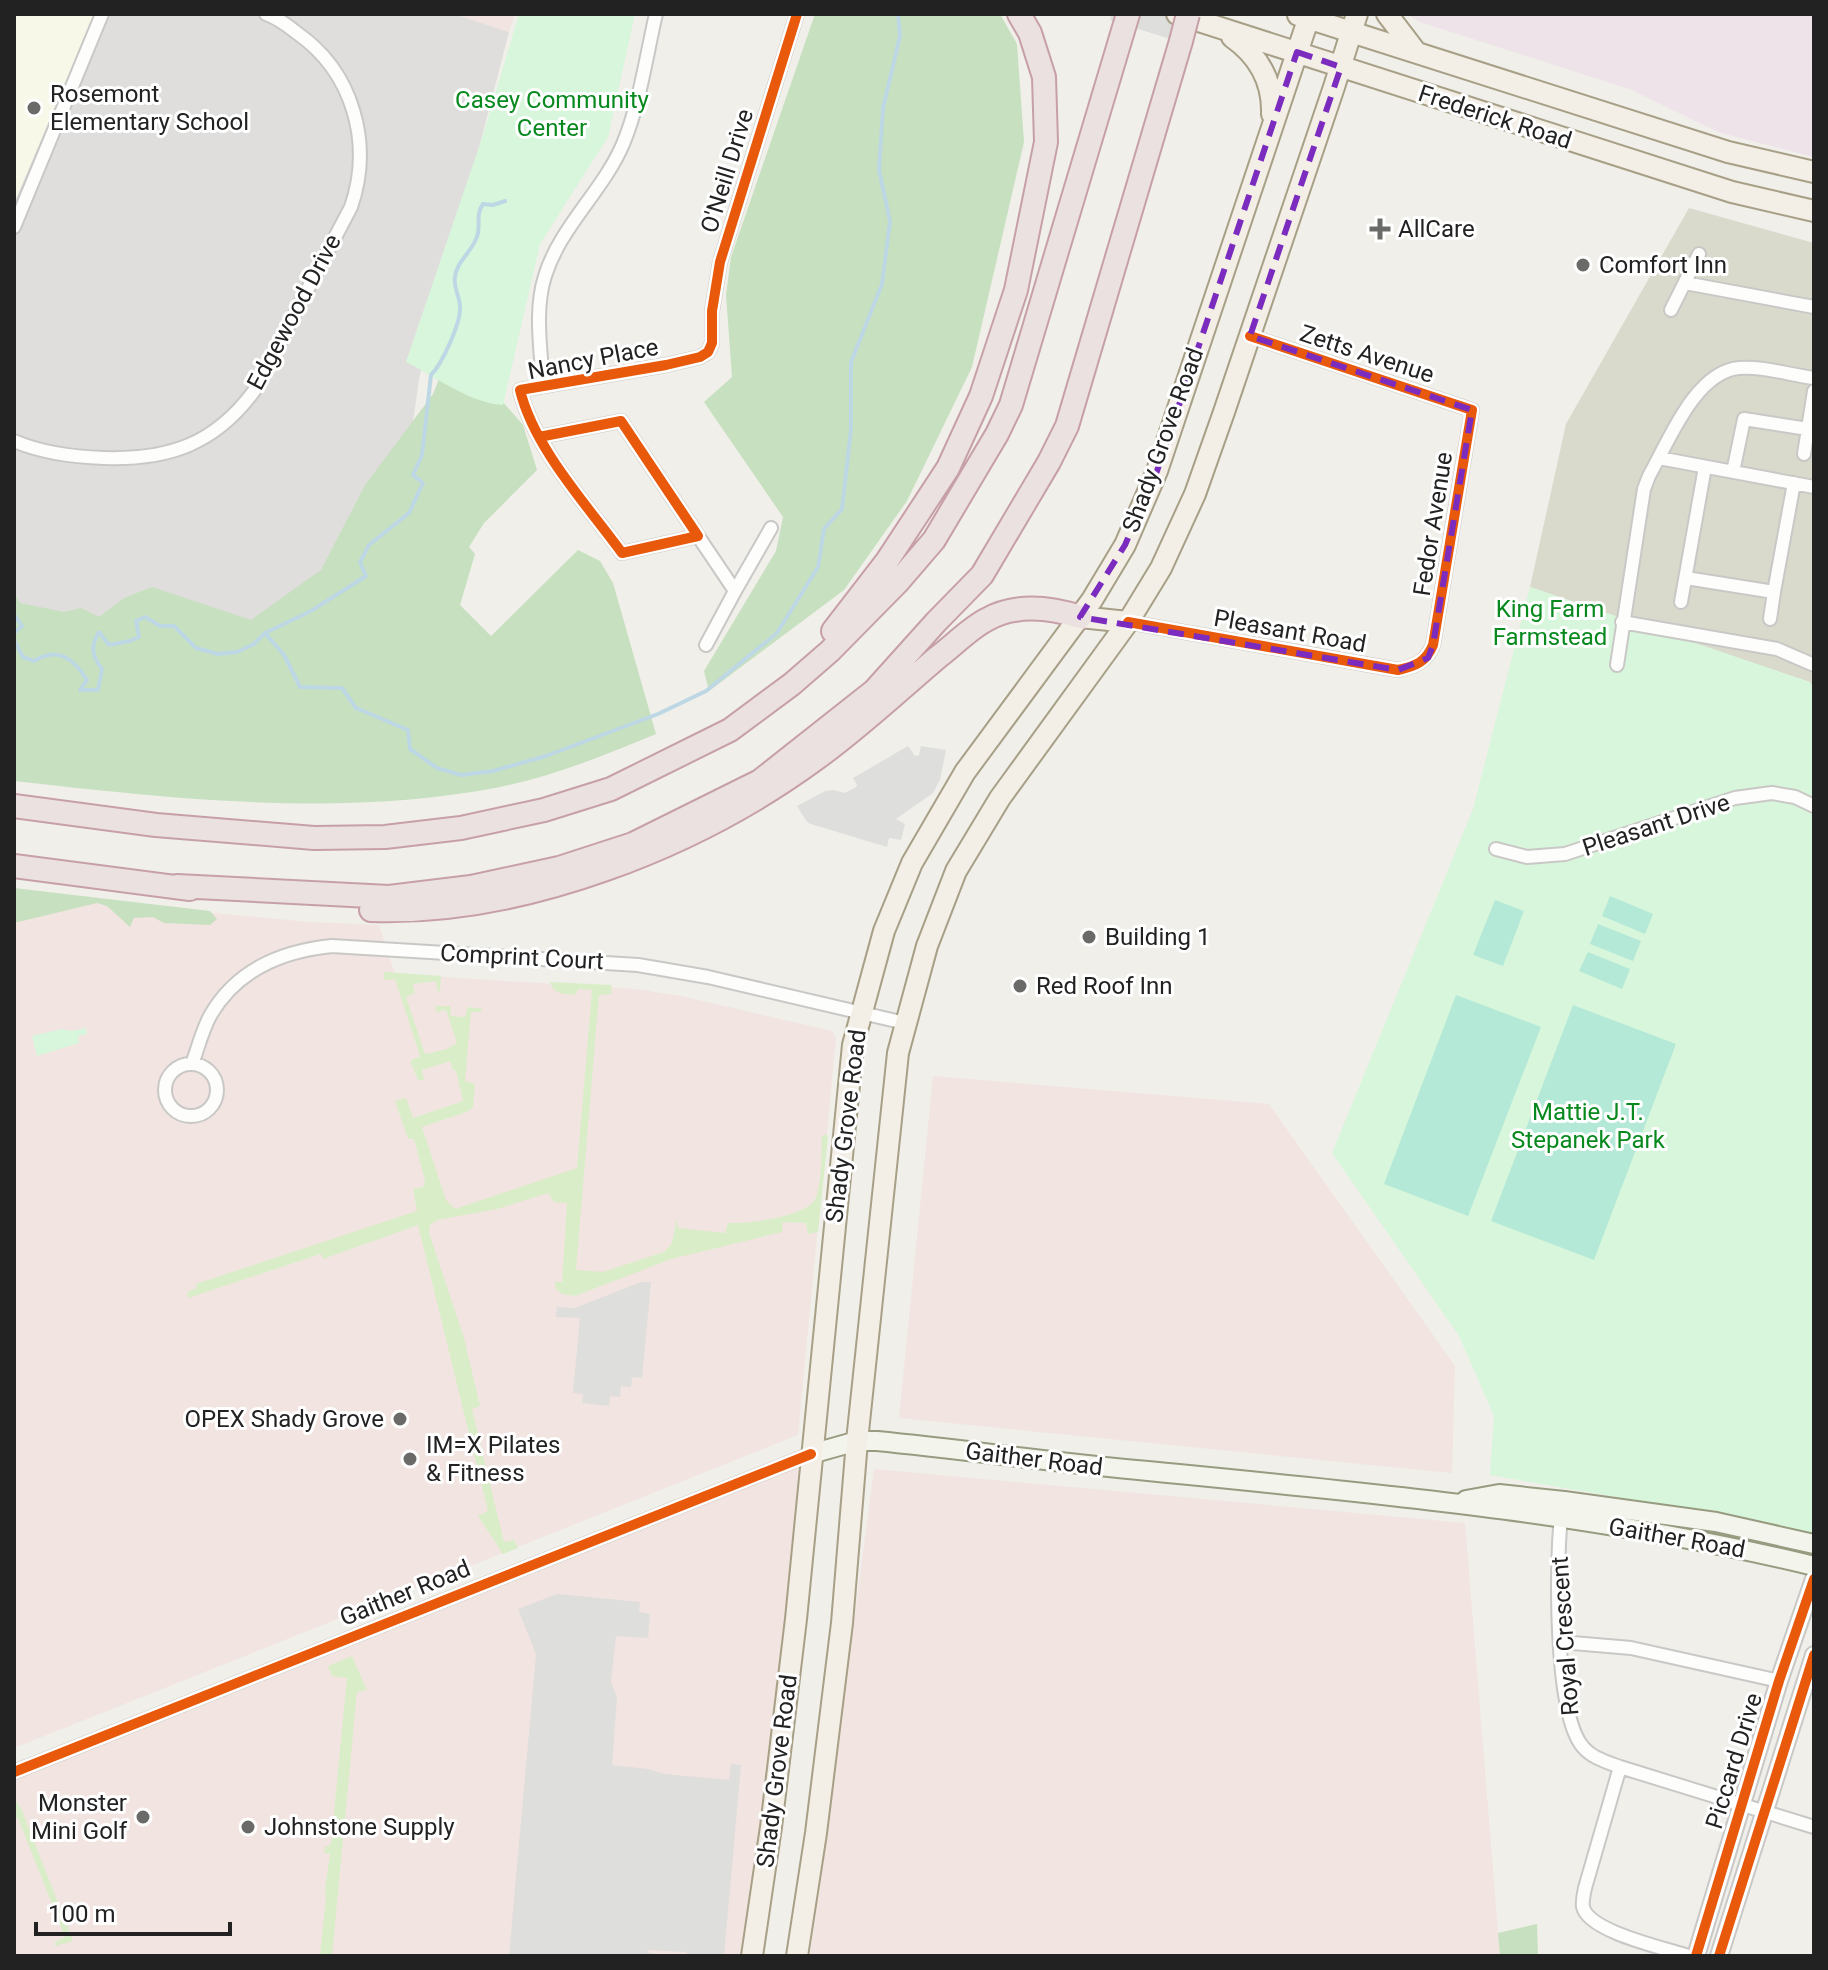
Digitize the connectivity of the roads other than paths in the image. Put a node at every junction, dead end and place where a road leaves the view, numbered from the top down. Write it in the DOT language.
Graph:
graph roads {
  1 [pos="102,14"];
  2 [pos="266,14"];
  3 [pos="656,14"];
  4 [pos="797,14"];
  5 [pos="1019,14"];
  6 [pos="1177,14"];
  7 [pos="1188,14"];
  8 [pos="1387,14"];
  9 [pos="1305,15"];
  10 [pos="1126,19"];
  11 [pos="1354,23"];
  12 [pos="1220,28"];
  13 [pos="1297,52"];
  14 [pos="1416,52"];
  15 [pos="1341,67"];
  16 [pos="1272,126"];
  17 [pos="1814,172"];
  18 [pos="1814,211"];
  19 [pos="14,227"];
  20 [pos="1699,254"];
  21 [pos="1685,283"];
  22 [pos="1814,307"];
  23 [pos="1671,310"];
  24 [pos="1250,336"];
  25 [pos="712,343"];
  26 [pos="1814,378"];
  27 [pos="543,385"];
  28 [pos="1814,391"];
  29 [pos="1472,410"];
  30 [pos="1808,429"];
  31 [pos="539,437"];
  32 [pos="14,441"];
  33 [pos="1804,454"];
  34 [pos="1659,458"];
  35 [pos="1705,467"];
  36 [pos="1733,472"];
  37 [pos="1794,483"];
  38 [pos="1814,487"];
  39 [pos="771,528"];
  40 [pos="698,536"];
  41 [pos="1686,578"];
  42 [pos="735,591"];
  43 [pos="1774,592"];
  44 [pos="1681,602"];
  45 [pos="1080,617"];
  46 [pos="1770,619"];
  47 [pos="1128,622"];
  48 [pos="1622,622"];
  49 [pos="706,645"];
  50 [pos="1433,645"];
  51 [pos="1617,665"];
  52 [pos="1814,665"];
  53 [pos="792,684"];
  54 [pos="14,806"];
  55 [pos="1814,806"];
  56 [pos="1496,849"];
  57 [pos="14,866"];
  58 [pos="177,886"];
  59 [pos="861,1012"];
  60 [pos="905,1023"];
  61 [pos="192,1064"];
  62 [pos="857,1441"];
  63 [pos="811,1454"];
  64 [pos="1444,1504"];
  65 [pos="1561,1517"];
  66 [pos="1814,1544"];
  67 [pos="1814,1566"];
  68 [pos="1814,1579"];
  69 [pos="1561,1642"];
  70 [pos="1814,1655"];
  71 [pos="1779,1681"];
  72 [pos="1620,1767"];
  73 [pos="14,1772"];
  74 [pos="1742,1805"];
  75 [pos="1763,1811"];
  76 [pos="1814,1827"];
  77 [pos="763,1885"];
  78 [pos="741,1956"];
  79 [pos="752,1956"];
  80 [pos="797,1956"];
  81 [pos="1688,1956"];
  82 [pos="1696,1956"];
  83 [pos="1719,1956"];
  1 -- 19 [label="street"];
  2 -- 32 [label="street, Edgewood Drive"];
  3 -- 27 [label="street"];
  4 -- 25 [label="street, O'Neill Drive"];
  5 -- 53 [label="highway"];
  6 -- 12 [label="main road, Frederick Road"];
  7 -- 58 [label="highway, bridge"];
  8 -- 14 [label="main road"];
  9 -- 11 [label="main road, Frederick Road"];
  9 -- 13 [label="main road, Shady Grove Road"];
  10 -- 53 [label="highway"];
  11 -- 14 [label="main road, Frederick Road"];
  11 -- 15 [label="main road, Shady Grove Road"];
  12 -- 13 [label="main road, Frederick Road"];
  12 -- 16 [label="main road"];
  13 -- 15 [label="main road, Frederick Road"];
  13 -- 16 [label="main road, Shady Grove Road"];
  14 -- 17 [label="main road, Frederick Road"];
  15 -- 18 [label="main road, Frederick Road"];
  15 -- 24 [label="main road, Shady Grove Road"];
  16 -- 45 [label="main road, Shady Grove Road"];
  20 -- 21 [label="street"];
  21 -- 22 [label="street"];
  21 -- 23 [label="street"];
  24 -- 29 [label="street, Zetts Avenue"];
  24 -- 47 [label="main road, Shady Grove Road"];
  25 -- 27 [label="street, Nancy Place"];
  26 -- 34 [label="street"];
  27 -- 31 [label="street, Nancy Place"];
  28 -- 30 [label="street"];
  29 -- 50 [label="street, Fedor Avenue"];
  30 -- 33 [label="street"];
  30 -- 36 [label="street"];
  31 -- 40 [label="street, Nancy Place"];
  31 -- 40 [label="street"];
  34 -- 35 [label="street"];
  34 -- 48 [label="street"];
  35 -- 36 [label="street"];
  35 -- 41 [label="street"];
  36 -- 37 [label="street"];
  37 -- 38 [label="street"];
  37 -- 43 [label="street"];
  39 -- 42 [label="street"];
  40 -- 42 [label="street"];
  41 -- 43 [label="street"];
  41 -- 44 [label="street"];
  42 -- 49 [label="street"];
  43 -- 46 [label="street"];
  45 -- 47 [label="main road, Pleasant Road"];
  45 -- 58 [label="highway"];
  45 -- 59 [label="main road, Shady Grove Road"];
  47 -- 50 [label="street, Pleasant Road"];
  47 -- 60 [label="main road, Shady Grove Road"];
  48 -- 51 [label="street"];
  48 -- 52 [label="street"];
  53 -- 54 [label="highway"];
  55 -- 56 [label="street, Pleasant Drive"];
  57 -- 58 [label="highway"];
  59 -- 60 [label="street, Comprint Court"];
  59 -- 61 [label="street, Comprint Court"];
  59 -- 63 [label="main road, Shady Grove Road"];
  60 -- 62 [label="main road, Shady Grove Road"];
  61 -- 61 [label="street, Comprint Court"];
  62 -- 63 [label="main road, Gaither Road"];
  62 -- 64 [label="main road, Gaither Road"];
  62 -- 80 [label="main road, Shady Grove Road"];
  63 -- 73 [label="street, Gaither Road"];
  63 -- 77 [label="main road, Shady Grove Road"];
  64 -- 65 [label="main road, Gaither Road"];
  64 -- 66 [label="main road, Gaither Road"];
  65 -- 67 [label="main road, Gaither Road"];
  65 -- 69 [label="street, Royal Crescent"];
  68 -- 71 [label="street, Piccard Drive"];
  69 -- 71 [label="street"];
  69 -- 72 [label="street, Royal Crescent"];
  70 -- 75 [label="street, Piccard Drive"];
  71 -- 74 [label="street, Piccard Drive"];
  72 -- 74 [label="street, Royal Crescent"];
  72 -- 81 [label="street"];
  74 -- 75 [label="street, Royal Crescent"];
  74 -- 82 [label="street, Piccard Drive"];
  75 -- 76 [label="street, Royal Crescent"];
  75 -- 83 [label="street, Piccard Drive"];
  77 -- 78 [label="main road"];
  77 -- 79 [label="main road, Shady Grove Road"];
}
